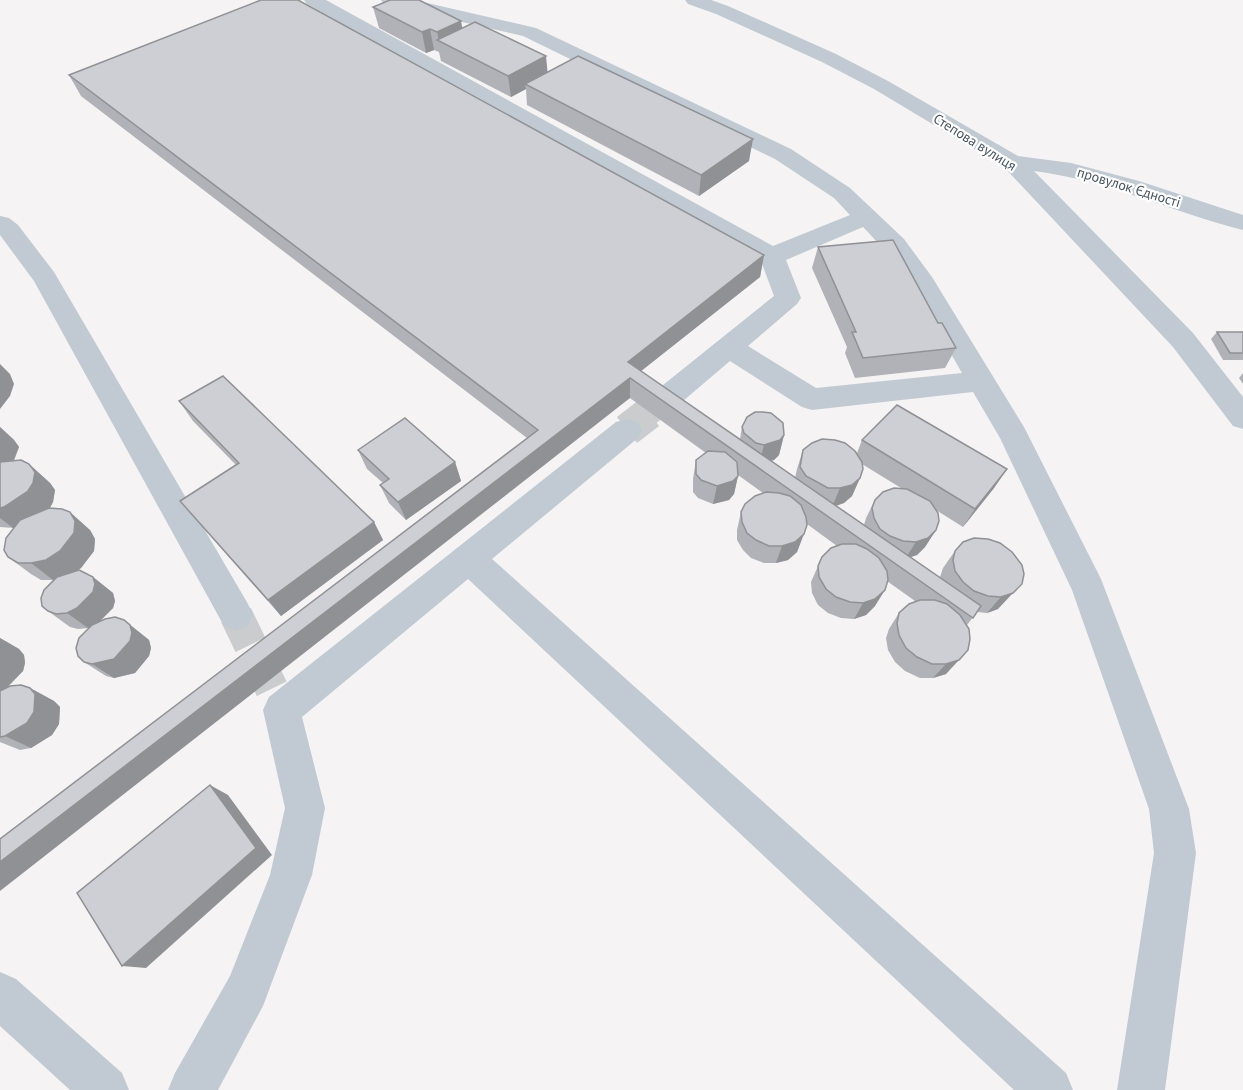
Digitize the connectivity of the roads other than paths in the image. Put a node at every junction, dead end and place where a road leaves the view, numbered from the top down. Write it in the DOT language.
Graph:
graph roads {
  1 [pos="313,0"];
  2 [pos="390,0"];
  3 [pos="694,0"];
  4 [pos="1012,162"];
  5 [pos="866,216"];
  6 [pos="0,223"];
  7 [pos="1243,223"];
  8 [pos="772,256"];
  9 [pos="729,347"];
  10 [pos="980,381"];
  11 [pos="673,393"];
  12 [pos="1243,418"];
  13 [pos="627,430"];
  14 [pos="470,560"];
  15 [pos="236,615"];
  16 [pos="0,995"];
  17 [pos="105,1090"];
  18 [pos="192,1090"];
  19 [pos="1049,1090"];
  20 [pos="1141,1090"];
  1 -- 8 [label="street"];
  2 -- 5 [label="street"];
  3 -- 4 [label="street, Степова вулиця"];
  4 -- 7 [label="street, провулок Єдності"];
  4 -- 12 [label="street, Степова вулиця"];
  5 -- 8 [label="street"];
  5 -- 10 [label="street"];
  6 -- 15 [label="street"];
  8 -- 9 [label="street"];
  9 -- 10 [label="street"];
  9 -- 11 [label="street"];
  10 -- 20 [label="street"];
  13 -- 14 [label="street"];
  14 -- 18 [label="street"];
  14 -- 19 [label="street"];
  16 -- 17 [label="street"];
}
